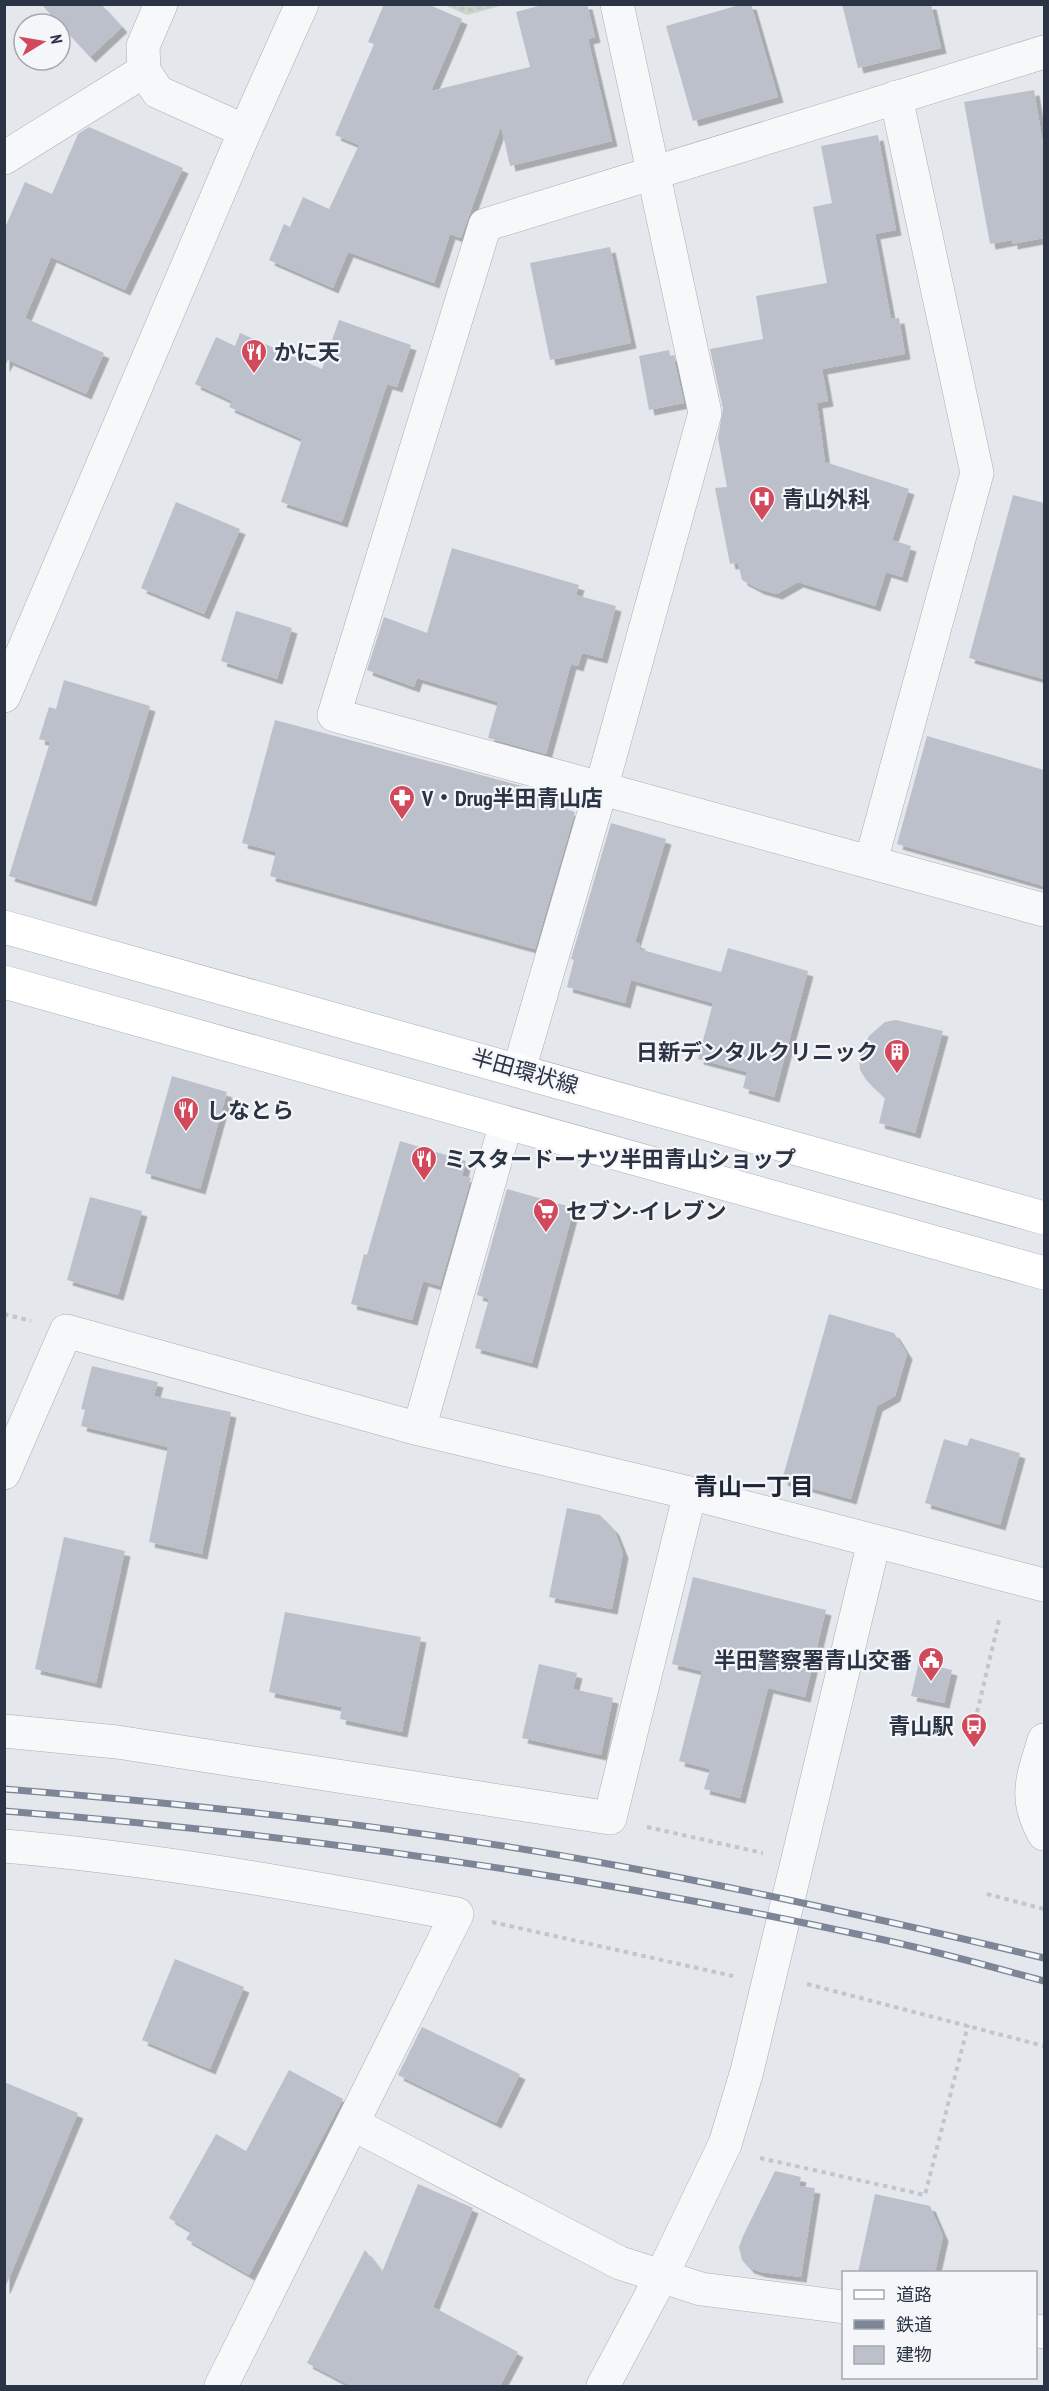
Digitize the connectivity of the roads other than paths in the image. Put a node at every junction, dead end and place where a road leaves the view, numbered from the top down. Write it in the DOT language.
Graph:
graph roads {
  1 [pos="161,4"];
  2 [pos="302,4"];
  3 [pos="617,4"];
  4 [pos="1044,52"];
  5 [pos="144,71"];
  6 [pos="896,97"];
  7 [pos="245,131"];
  8 [pos="4,158"];
  9 [pos="651,172"];
  10 [pos="4,696"];
  11 [pos="601,789"];
  12 [pos="871,861"];
  13 [pos="1044,910"];
  14 [pos="4,927"];
  15 [pos="4,982"];
  16 [pos="519,1070"];
  17 [pos="506,1123"];
  18 [pos="1044,1218"];
  19 [pos="1044,1273"];
  20 [pos="419,1429"];
  21 [pos="4,1473"];
  22 [pos="690,1493"];
  23 [pos="874,1542"];
  24 [pos="1044,1585"];
  25 [pos="4,1731"];
  26 [pos="1044,1740"];
  27 [pos="1044,1834"];
  28 [pos="4,1846"];
  29 [pos="353,2124"];
  30 [pos="661,2277"];
  31 [pos="842,2307"];
  32 [pos="221,2386"];
  33 [pos="603,2386"];
  1 -- 5 [label="street"];
  2 -- 7 [label="street"];
  3 -- 9 [label="street"];
  4 -- 6 [label="street"];
  5 -- 7 [label="street"];
  5 -- 8 [label="street"];
  6 -- 9 [label="street"];
  6 -- 12 [label="street"];
  7 -- 10 [label="street"];
  9 -- 11 [label="street"];
  9 -- 11 [label="street"];
  11 -- 12 [label="street"];
  11 -- 16 [label="street"];
  12 -- 13 [label="street"];
  14 -- 16 [label="main road, 半田環状線"];
  15 -- 17 [label="main road"];
  16 -- 18 [label="main road, 半田環状線"];
  17 -- 19 [label="main road"];
  17 -- 20 [label="street"];
  20 -- 21 [label="street"];
  20 -- 22 [label="street"];
  22 -- 23 [label="street"];
  22 -- 25 [label="street"];
  23 -- 24 [label="street"];
  23 -- 30 [label="street"];
  26 -- 27 [label="street"];
  28 -- 29 [label="street"];
  29 -- 30 [label="street"];
  29 -- 32 [label="street"];
  30 -- 31 [label="street"];
  30 -- 33 [label="street"];
}
